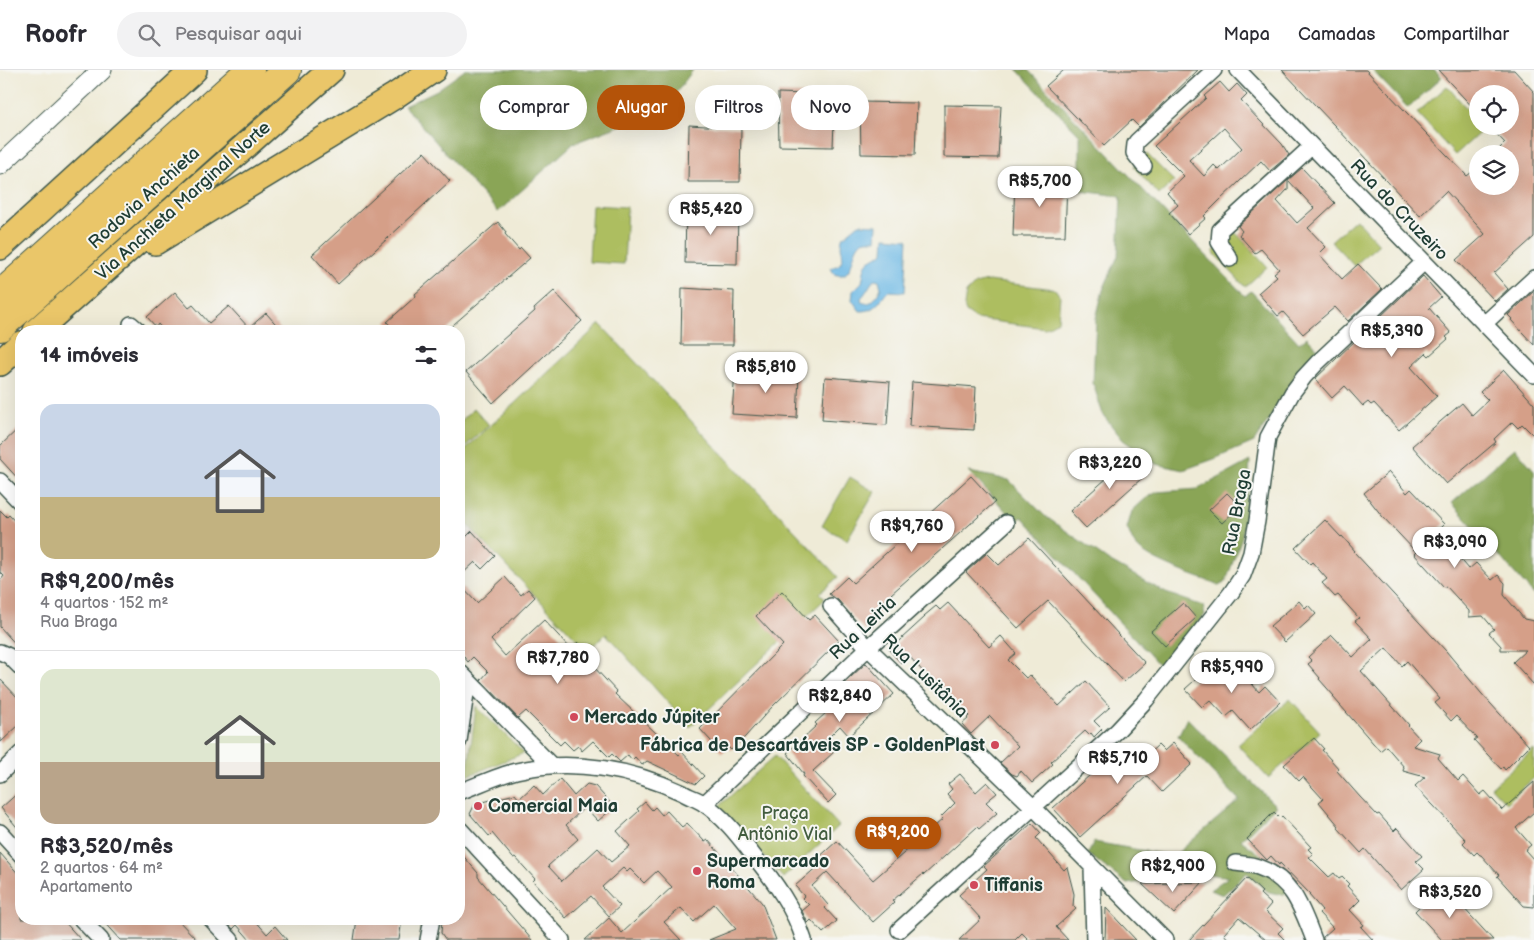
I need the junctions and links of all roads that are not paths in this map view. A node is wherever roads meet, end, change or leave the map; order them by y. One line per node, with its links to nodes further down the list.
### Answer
1 (102, 70): 12 (street)
2 (176, 70): 10 (highway)
3 (194, 70): 10 (highway)
4 (250, 70): 19 (highway, Rodovia Anchieta)
5 (287, 70): 22 (highway, Rodovia Anchieta)
6 (331, 70): 17 (highway, Via Anchieta Marginal Norte)
7 (433, 70): 17 (highway)
8 (1214, 70): 13 (street)
9 (1238, 70): 11 (street, Rua do Cruzeiro)
10 (140, 118): 14 (highway)
11 (1312, 146): 15 (street); 16 (street, Rua do Cruzeiro)
12 (0, 164)
13 (1144, 166)
14 (0, 248)
15 (1230, 259)
16 (1424, 262): 20 (street, Rua do Cruzeiro); 39 (street, Rua Braga)
17 (98, 276): 21 (highway, Via Anchieta Marginal Norte)
18 (1534, 278): 20 (street)
19 (0, 295)
20 (1484, 324): 25 (street, Rua do Cruzeiro)
21 (43, 325)
22 (0, 327)
23 (15, 349): 24 (highway)
24 (0, 363)
25 (1534, 375)
26 (0, 481): 27 (street)
27 (15, 497)
28 (1006, 523): 30 (street, Rua Leiria)
29 (831, 606): 30 (street, Rua Lusitânia)
30 (868, 648): 38 (street, Rua Leiria); 39 (street, Rua Lusitânia)
31 (0, 652): 32 (street)
32 (15, 661)
33 (465, 677): 35 (street)
34 (15, 759): 36 (street)
35 (552, 766): 37 (street); 38 (street)
36 (0, 774)
37 (465, 790)
38 (704, 804): 53 (street)
39 (1033, 807): 44 (street, Rua Lusitânia); 48 (street, Rua Braga)
40 (0, 832): 42 (street)
41 (465, 835): 52 (street)
42 (15, 848)
43 (1235, 863): 56 (street)
44 (1092, 866): 54 (street); 55 (street, Rua Lusitânia)
45 (86, 925): 49 (street)
46 (216, 925): 50 (street)
47 (431, 925): 51 (street)
48 (899, 930)
49 (100, 940)
50 (230, 940)
51 (428, 940)
52 (562, 940)
53 (804, 940)
54 (1094, 940)
55 (1165, 940)
56 (1314, 940)

